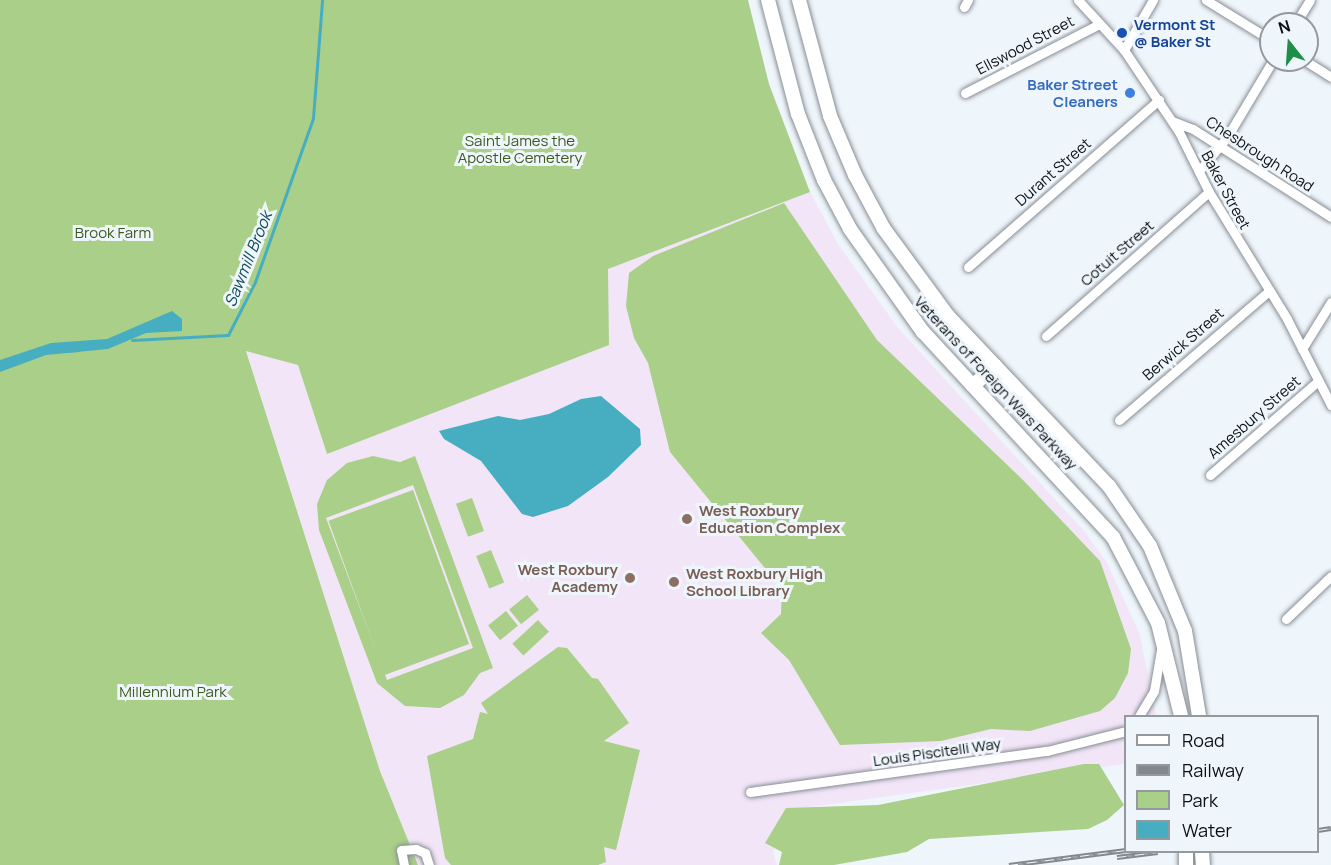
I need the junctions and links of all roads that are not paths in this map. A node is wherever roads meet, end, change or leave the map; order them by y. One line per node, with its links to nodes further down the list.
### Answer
1 (768, 0): 24 (highway, Veterans of Foreign Wars Parkway)
2 (799, 0): 22 (highway, Veterans of Foreign Wars Parkway)
3 (1078, 0): 6 (street, Baker Street)
4 (1153, 0): 8 (street)
5 (1206, 0): 7 (street)
6 (1099, 24): 8 (street, Baker Street); 10 (street, Ellswood Street)
7 (1259, 33)
8 (1124, 50): 11 (street, Baker Street)
9 (1266, 72): 13 (street)
10 (965, 93)
11 (1159, 100): 12 (street, Baker Street); 17 (street, Durant Street)
12 (1172, 121): 13 (street, Chesbrough Road); 14 (street, Baker Street)
13 (1219, 148): 14 (street); 16 (street, Chesbrough Road)
14 (1199, 171): 15 (street, Baker Street)
15 (1209, 192): 18 (street, Baker Street); 20 (street, Cotuit Street)
16 (1331, 217)
17 (968, 267)
18 (1268, 292): 21 (street, Baker Street); 26 (street, Berwick Street)
19 (1331, 302): 21 (street)
20 (1046, 336)
21 (1302, 349): 23 (street, Baker Street)
22 (995, 365): 24 (highway); 33 (highway, Veterans of Foreign Wars Parkway)
23 (1318, 381): 25 (street, Baker Street); 27 (street, Amesbury Street)
24 (973, 386): 30 (highway, Veterans of Foreign Wars Parkway)
25 (1331, 405)
26 (1119, 420)
27 (1210, 476)
28 (1331, 576): 29 (street)
29 (1286, 619)
30 (1161, 633): 31 (street); 32 (highway, Veterans of Foreign Wars Parkway)
31 (1139, 715)
32 (1181, 715)
33 (1199, 715)
34 (1124, 730): 35 (street, Louis Piscitelli Way)
35 (750, 792)
36 (404, 865): 37 (street)
37 (429, 865)

